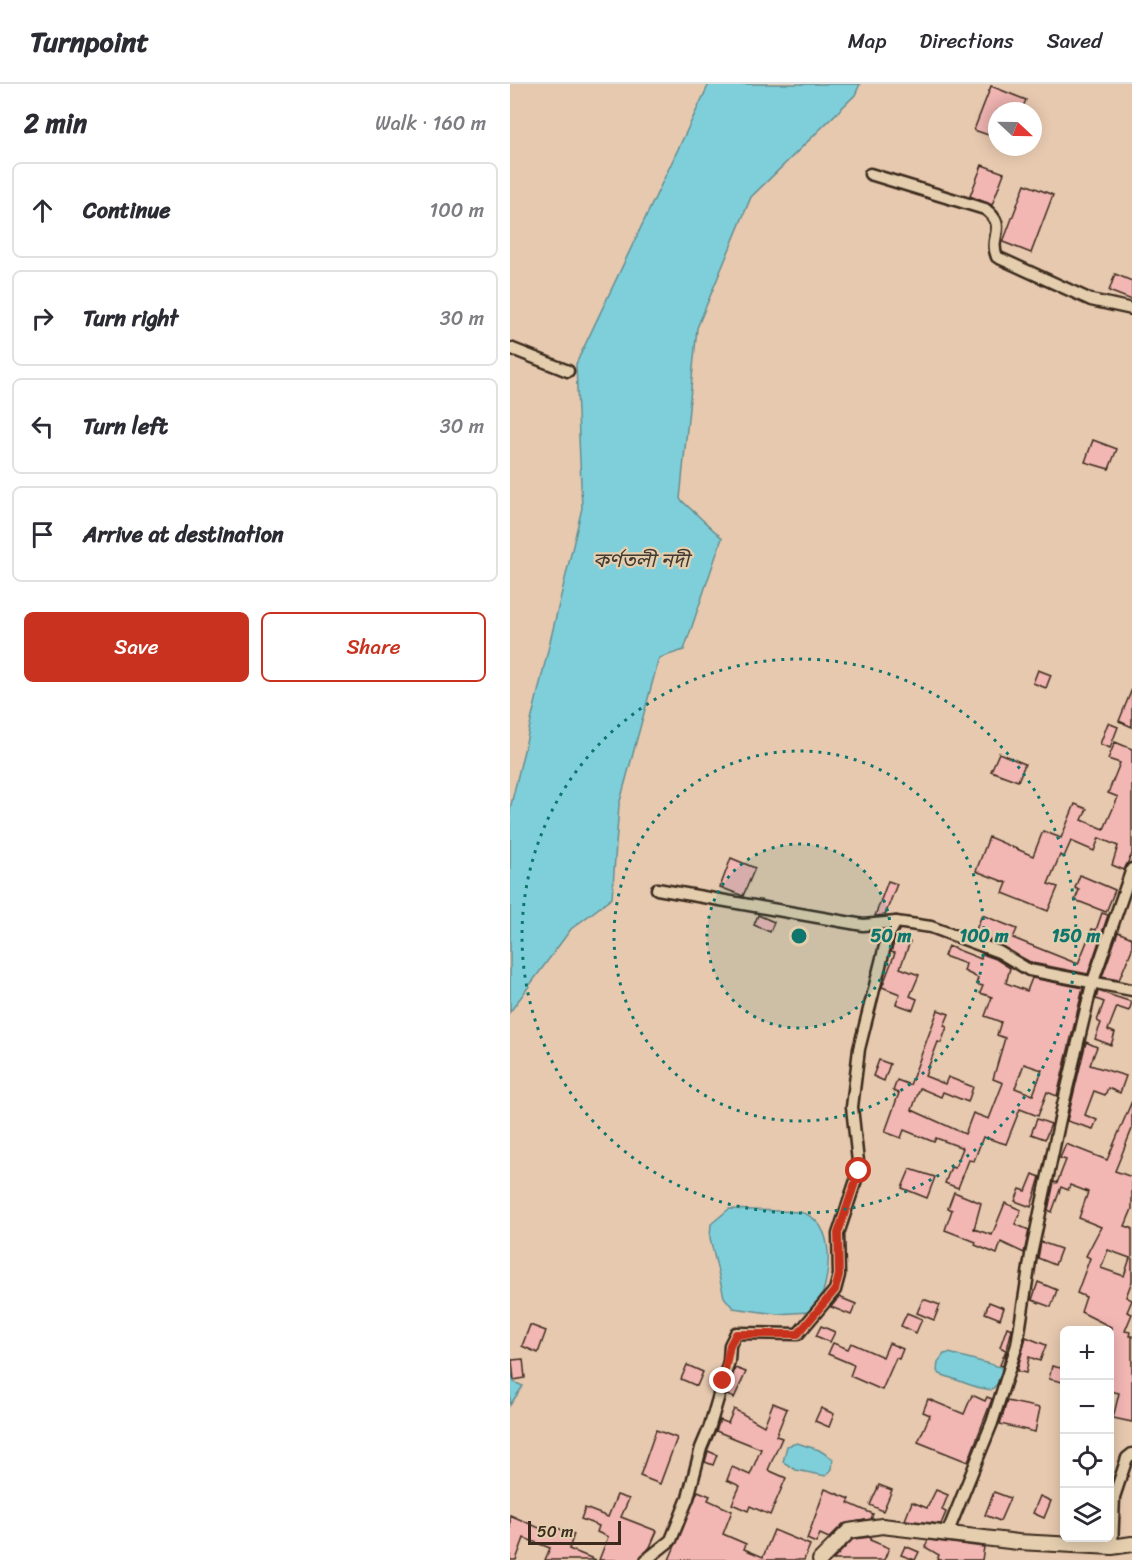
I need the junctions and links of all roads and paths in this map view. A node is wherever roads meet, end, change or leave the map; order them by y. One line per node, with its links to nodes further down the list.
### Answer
1 (870, 174): 2 (street)
2 (1132, 309)
3 (510, 348): 4 (street)
4 (568, 371)
5 (1132, 869): 8 (street)
6 (657, 889): 7 (street)
7 (896, 922): 8 (street); 14 (street)
8 (1092, 984): 9 (street); 11 (street)
9 (1132, 990)
10 (1132, 1454): 13 (street)
11 (946, 1534): 13 (street); 15 (street)
12 (1132, 1544): 13 (street)
13 (1112, 1547)
14 (646, 1560)
15 (820, 1560)

